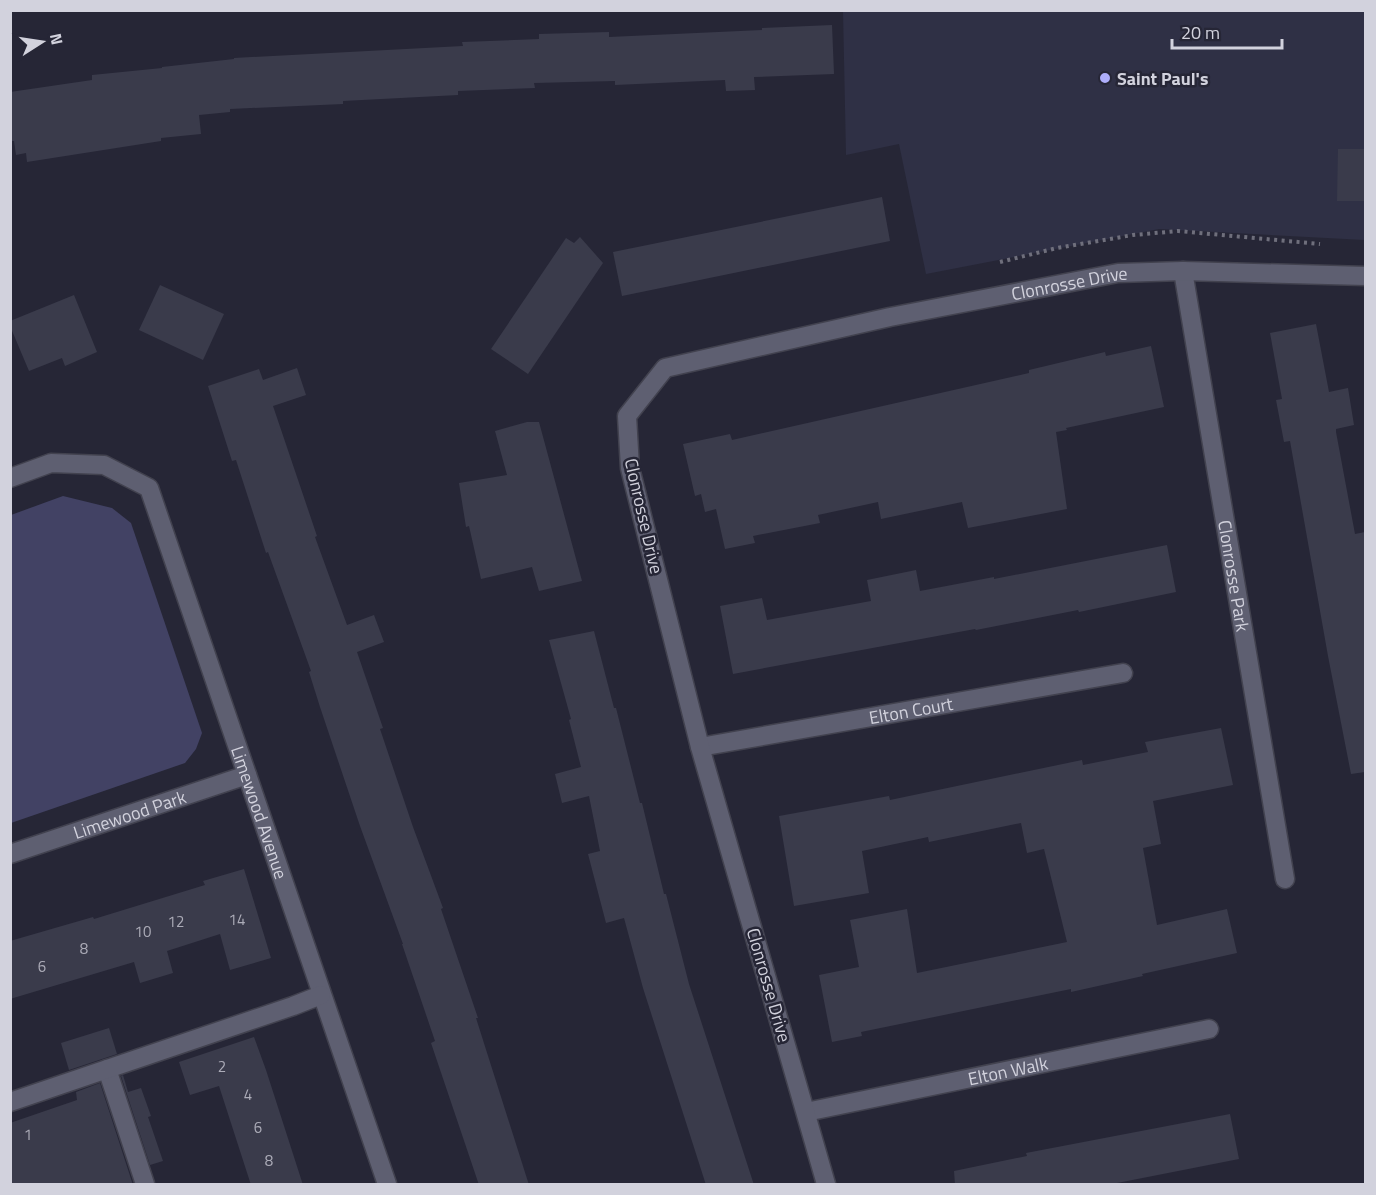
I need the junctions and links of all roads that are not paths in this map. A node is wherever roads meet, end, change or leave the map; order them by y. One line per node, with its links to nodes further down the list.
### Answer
1 (1183, 272): 2 (street, Clonrosse Drive); 5 (street, Clonrosse Drive); 8 (street, Clonrosse Park)
2 (1365, 276)
3 (10, 478): 6 (street, Limewood Avenue)
4 (1123, 673): 5 (street, Elton Court)
5 (700, 747): 13 (street, Clonrosse Drive)
6 (247, 775): 7 (street, Limewood Park); 9 (street, Limewood Avenue)
7 (10, 854)
8 (1286, 879)
9 (321, 995): 11 (street); 15 (street, Limewood Avenue)
10 (1209, 1029): 13 (street, Elton Walk)
11 (108, 1069): 12 (street); 14 (street)
12 (10, 1102)
13 (806, 1112): 16 (street, Clonrosse Drive)
14 (145, 1185)
15 (387, 1185)
16 (826, 1185)

